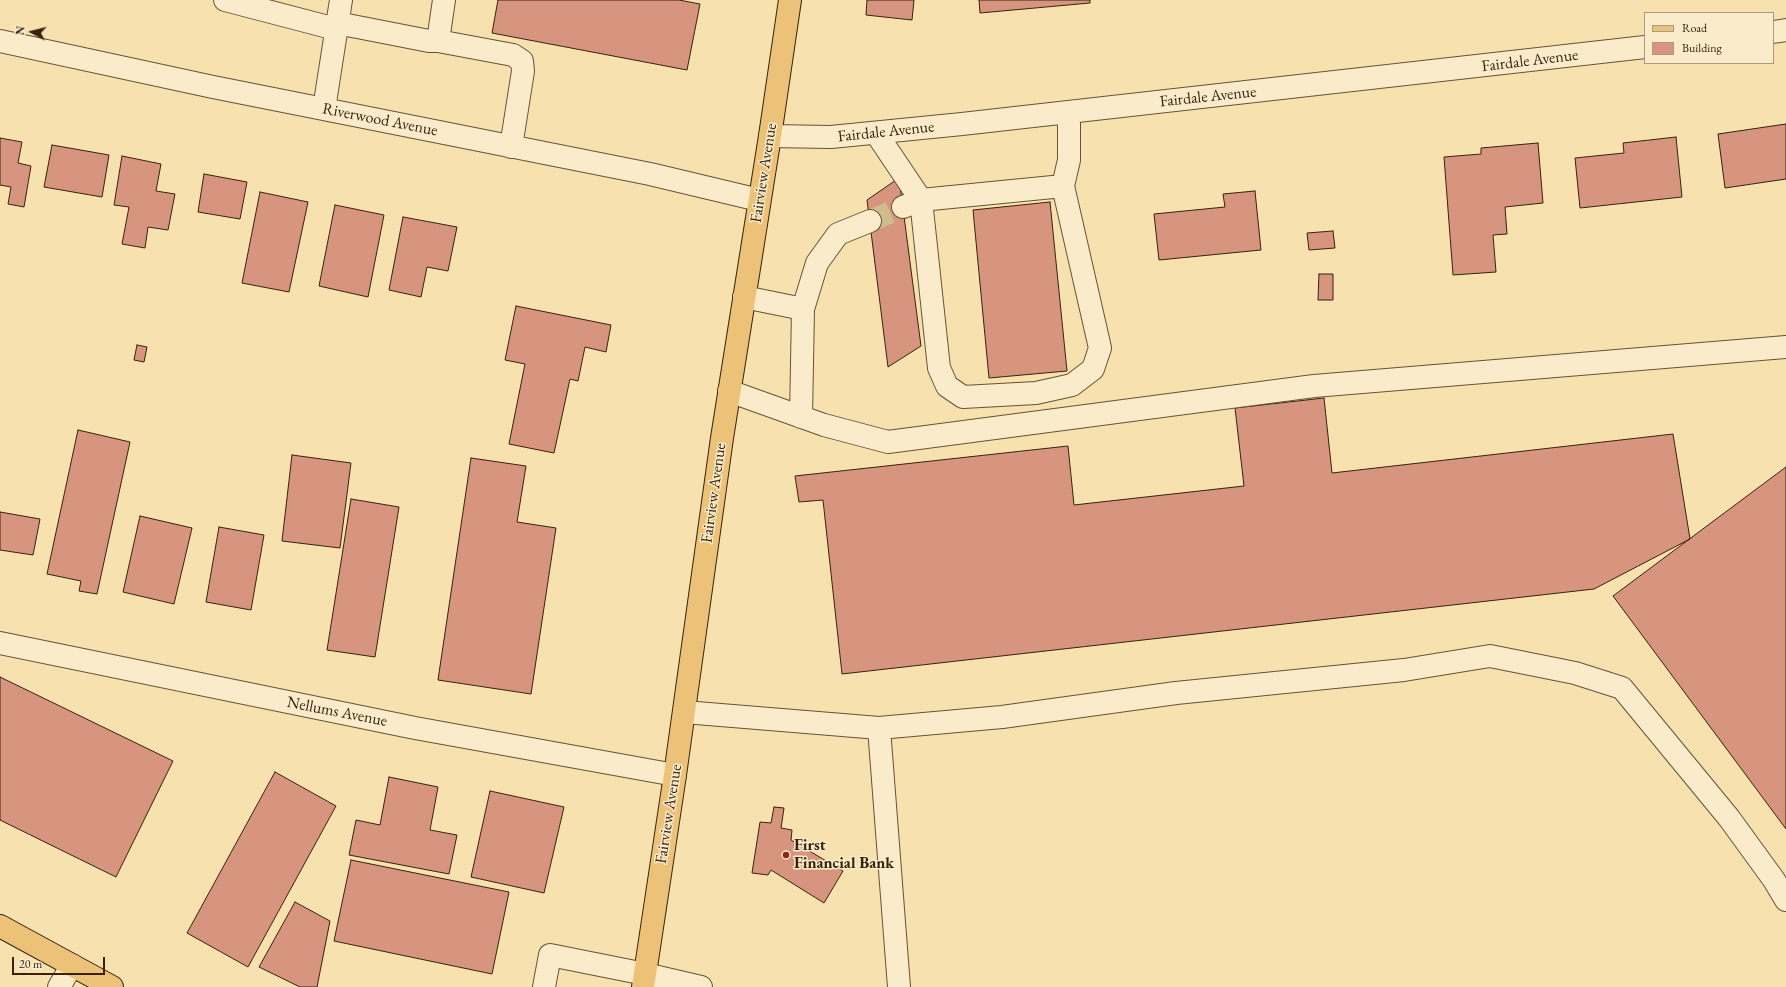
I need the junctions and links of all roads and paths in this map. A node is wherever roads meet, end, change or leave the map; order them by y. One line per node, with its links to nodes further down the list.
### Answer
1 (225, 0): 5 (street)
2 (341, 0): 5 (street)
3 (444, 0): 9 (street)
4 (790, 0): 14 (main road, Fairview Avenue)
5 (337, 26): 9 (street); 11 (street)
6 (1786, 30): 7 (street)
7 (1774, 32)
8 (0, 41): 11 (street, Riverwood Avenue)
9 (438, 41): 15 (street)
10 (1644, 47): 12 (street, Fairdale Avenue)
11 (324, 109): 15 (street, Riverwood Avenue)
12 (1069, 112): 13 (street, Fairdale Avenue); 16 (street)
13 (876, 133): 14 (street, Fairdale Avenue); 18 (street)
14 (770, 136): 17 (main road, Fairview Avenue)
15 (511, 147): 17 (street, Riverwood Avenue)
16 (1063, 186): 18 (street); 18 (street)
17 (759, 200): 20 (main road, Fairview Avenue)
18 (912, 204)
19 (870, 221): 21 (street)
20 (744, 298): 21 (street); 23 (main road, Fairview Avenue)
21 (803, 309): 24 (street)
22 (1786, 347): 24 (street)
23 (729, 391): 24 (street); 26 (main road, Fairview Avenue)
24 (801, 417)
25 (0, 643): 28 (street, Nellums Avenue)
26 (684, 712): 27 (street); 28 (main road, Fairview Avenue)
27 (879, 728): 29 (street); 37 (street)
28 (675, 775): 32 (main road, Fairview Avenue)
29 (1786, 900)
30 (0, 926): 31 (main road)
31 (72, 965): 33 (street); 34 (main road)
32 (644, 980): 35 (street); 36 (street)
33 (59, 987)
34 (112, 987)
35 (544, 987)
36 (701, 987)
37 (899, 987)

